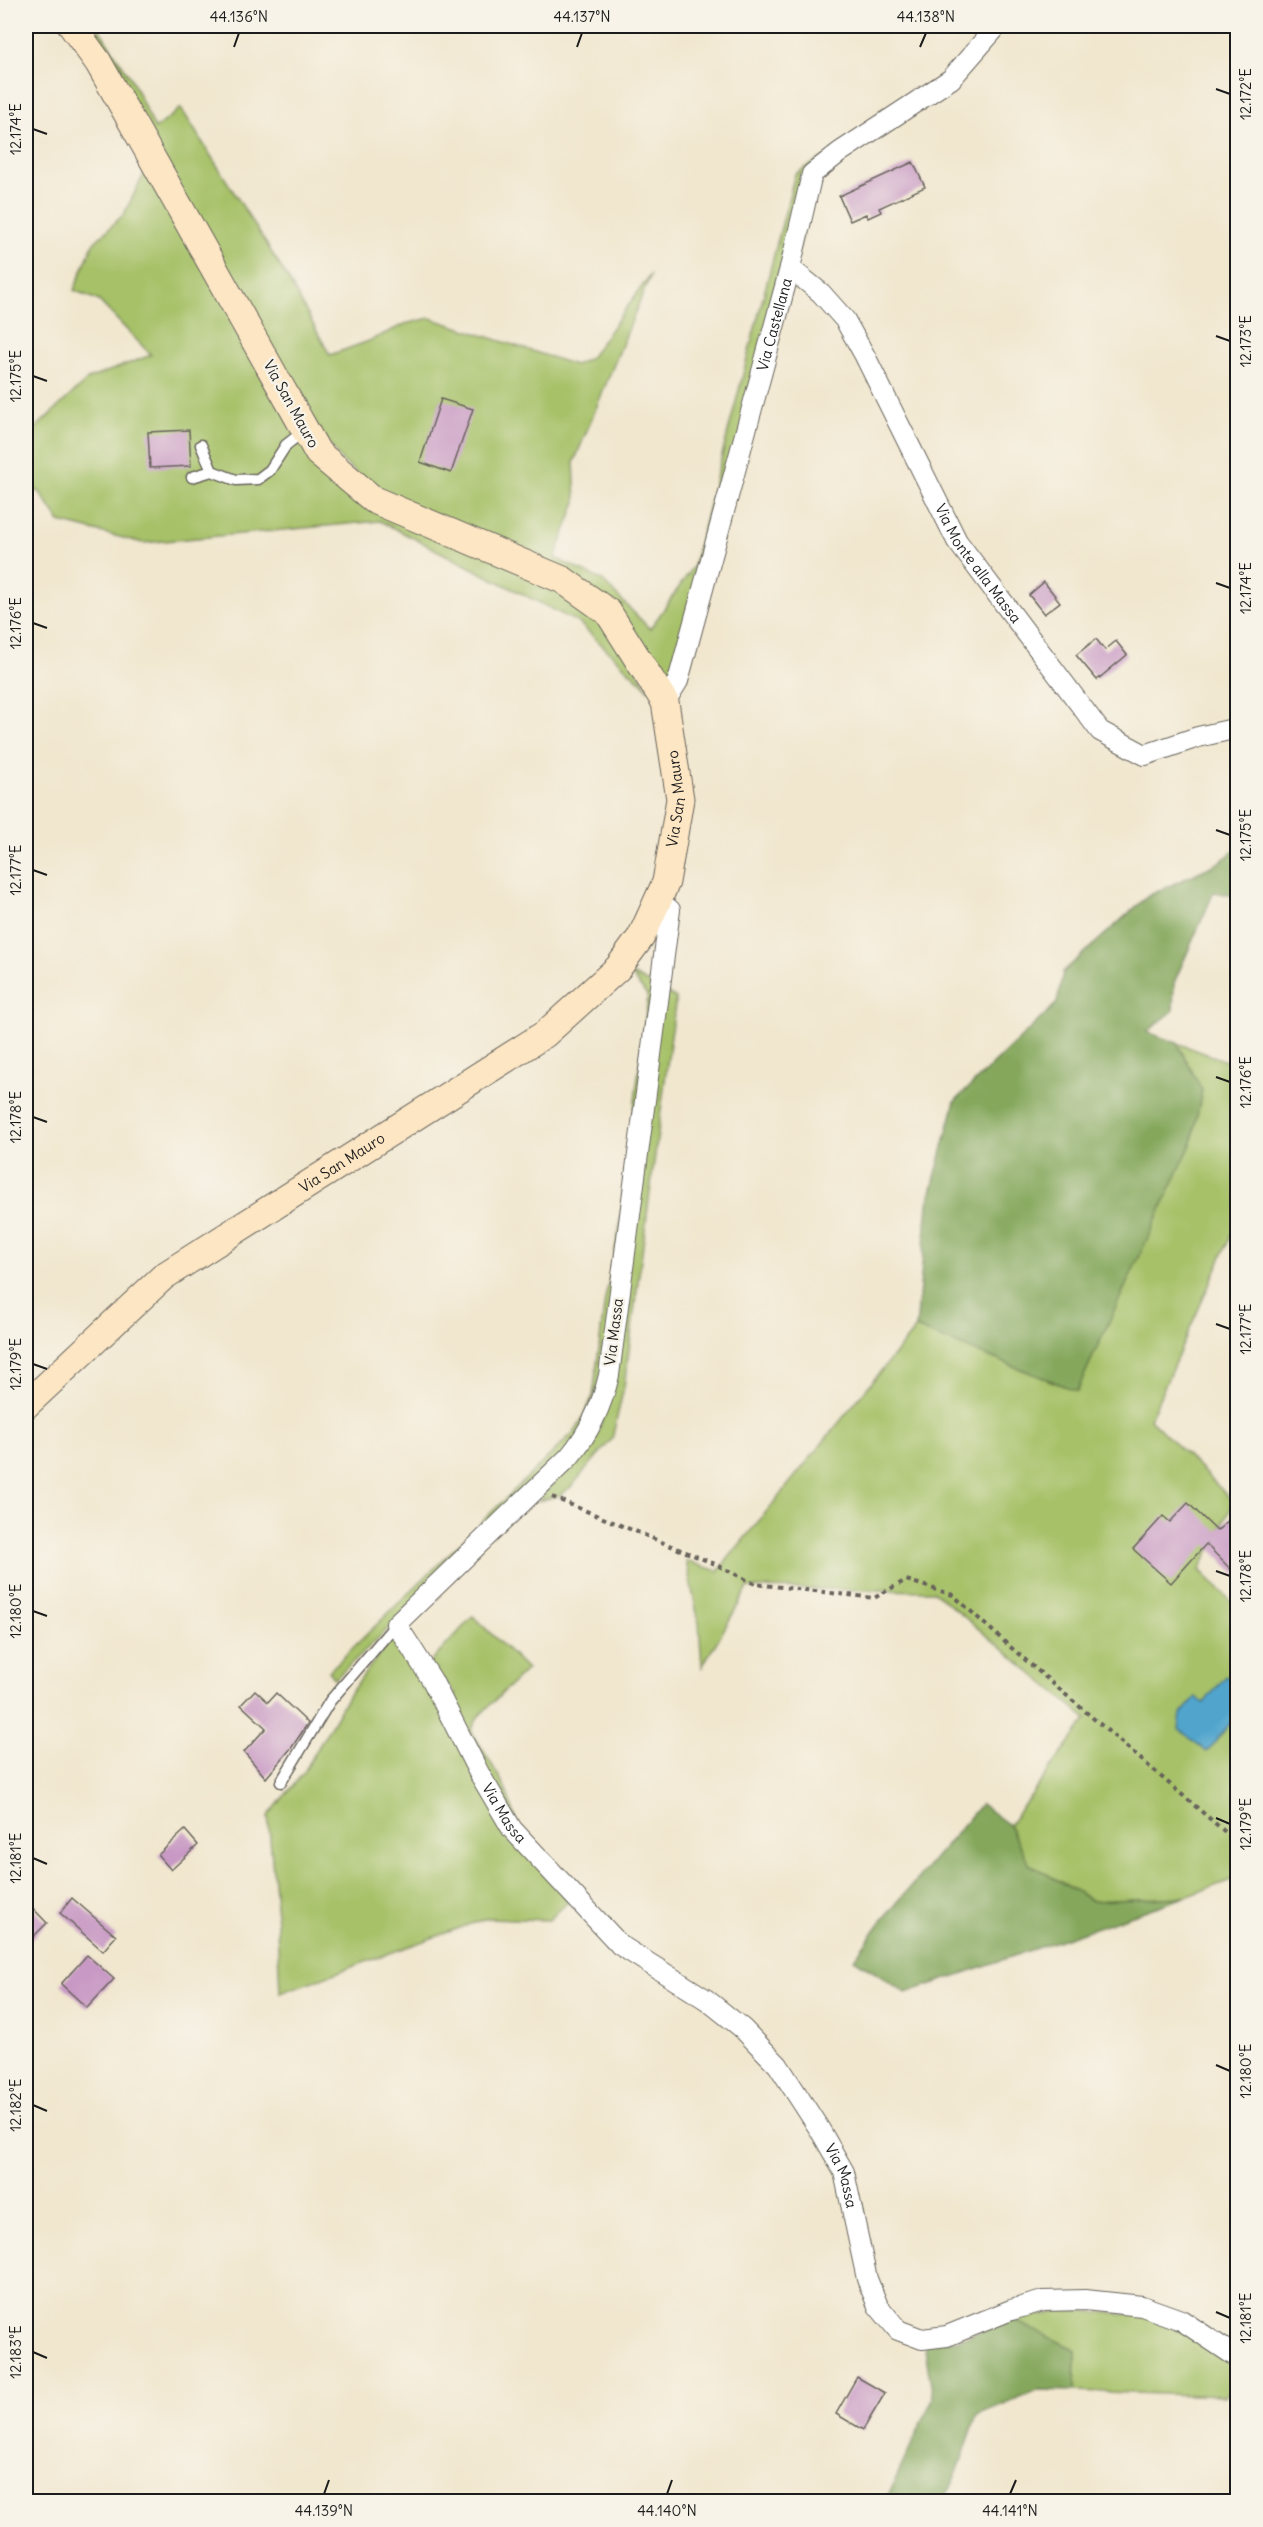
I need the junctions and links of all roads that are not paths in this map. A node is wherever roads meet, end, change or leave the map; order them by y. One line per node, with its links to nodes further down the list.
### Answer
1 (72, 26): 4 (main road, Via San Mauro)
2 (997, 26): 3 (street, Via Castellana)
3 (790, 268): 8 (street, Via Castellana); 9 (street, Via Monte alla Massa)
4 (305, 429): 6 (lane); 8 (main road, Via San Mauro)
5 (201, 445): 6 (lane)
6 (212, 471): 7 (lane)
7 (192, 477)
8 (665, 702): 10 (main road, Via San Mauro)
9 (1238, 728)
10 (659, 901): 11 (main road, Via San Mauro); 12 (street, Via Massa)
11 (26, 1405)
12 (396, 1624): 13 (lane); 14 (street, Via Massa)
13 (281, 1782)
14 (1238, 2358)

